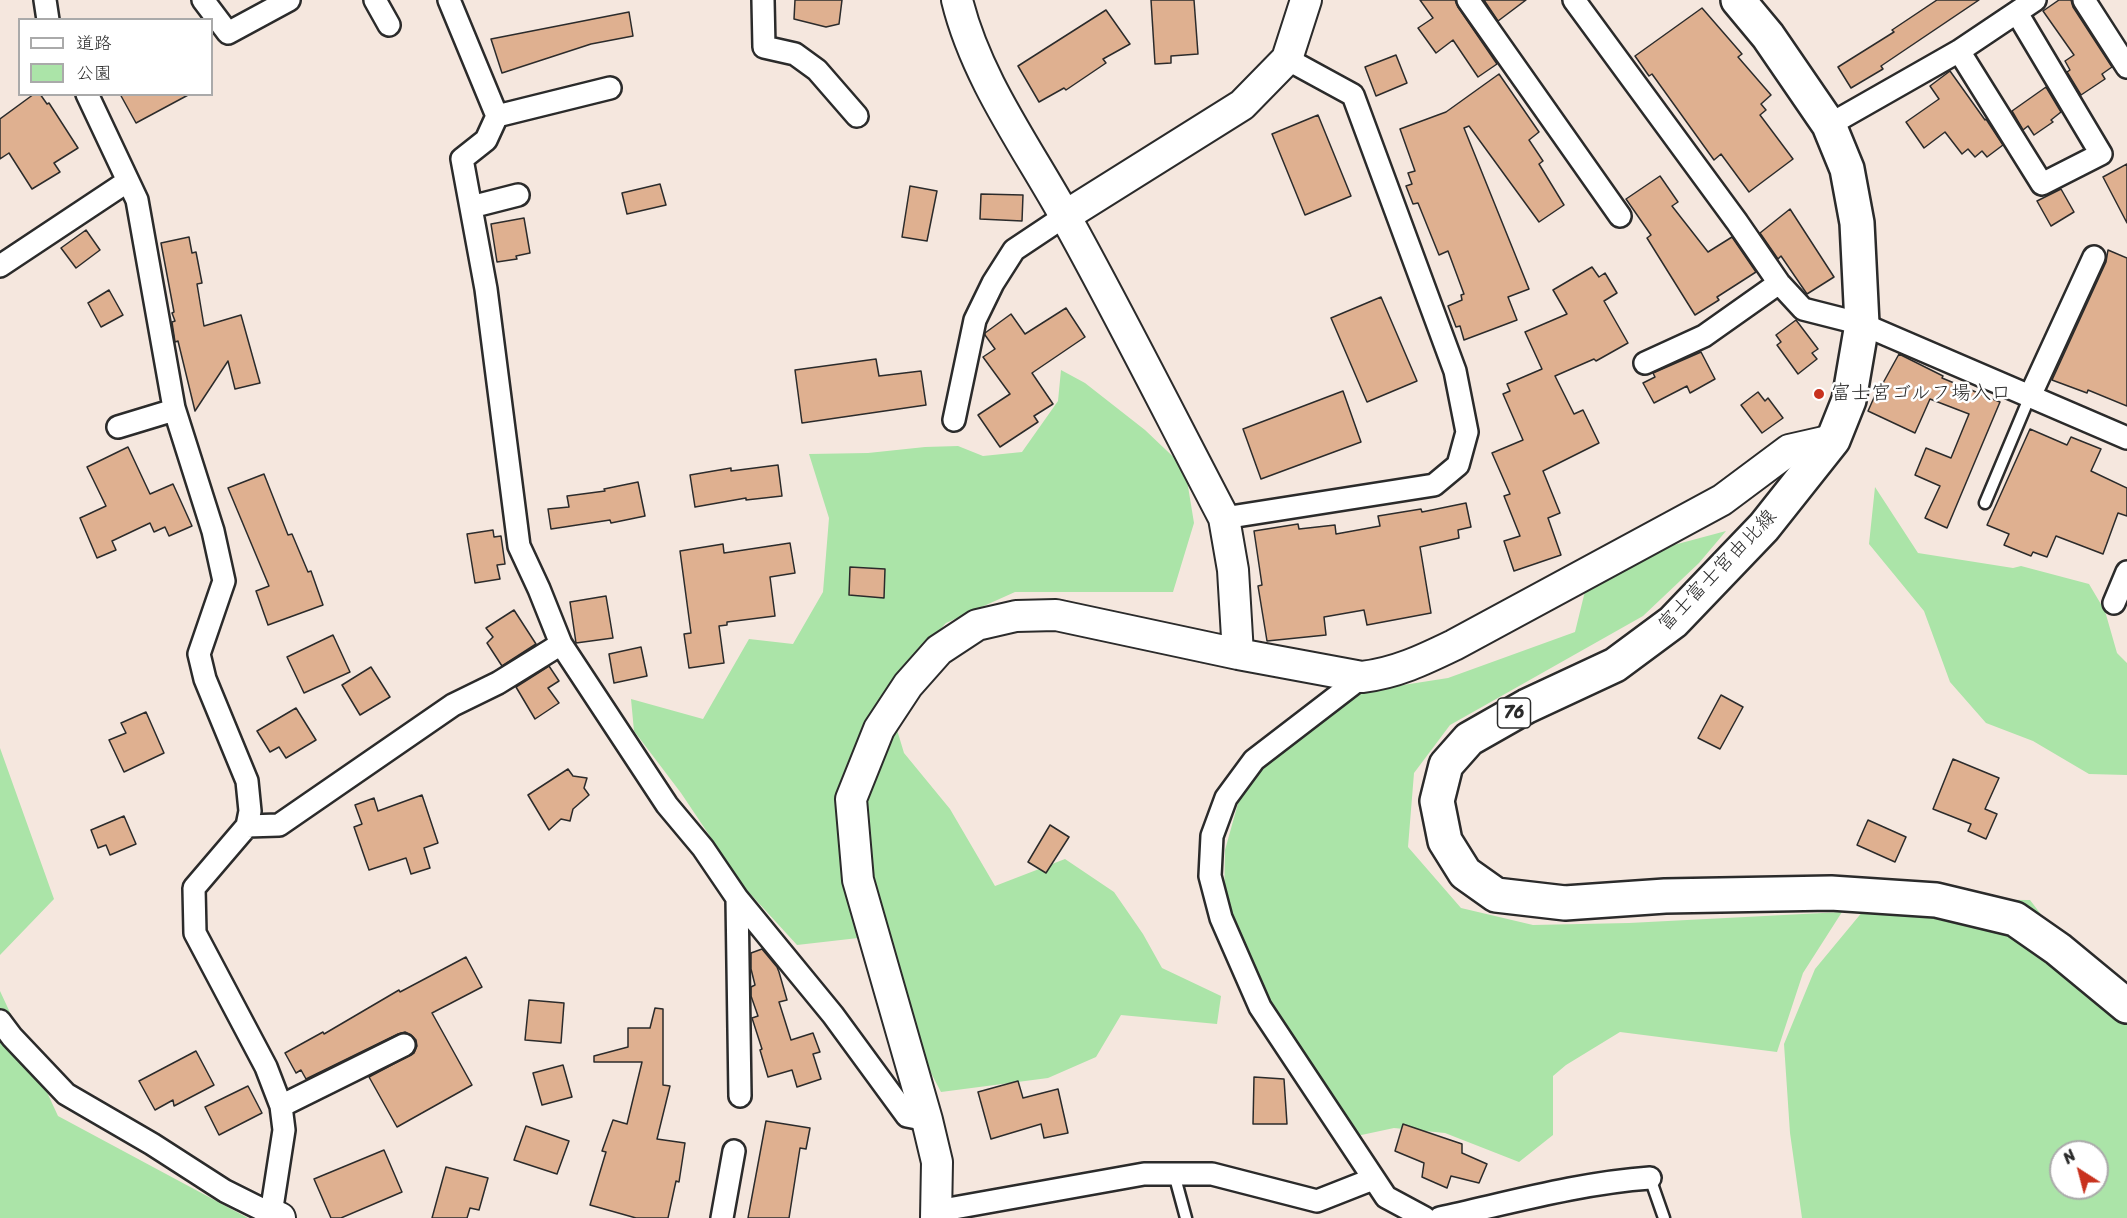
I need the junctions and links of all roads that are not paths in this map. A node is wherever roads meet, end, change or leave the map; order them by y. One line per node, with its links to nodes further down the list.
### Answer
1 (45, 0): 15 (street)
2 (203, 0): 3 (street)
3 (289, 0)
4 (375, 0): 16 (street)
5 (448, 0): 22 (street)
6 (763, 0): 23 (street)
7 (957, 0): 28 (street)
8 (1306, 0): 18 (street)
9 (1468, 0): 29 (street)
10 (1574, 0): 32 (street)
11 (1738, 0): 24 (main road, 富士富士宮由比線 / 76)
12 (2036, 0): 14 (street)
13 (2084, 0): 19 (street)
14 (2017, 13): 17 (street); 17 (street)
15 (48, 18)
16 (389, 25)
17 (1959, 51): 24 (street)
18 (1287, 59): 28 (street); 42 (street)
19 (2127, 67)
20 (610, 88): 22 (street)
21 (88, 96): 25 (street)
22 (497, 116): 27 (street)
23 (857, 116)
24 (1829, 125): 33 (main road, 富士富士宮由比線 / 76)
25 (128, 181): 31 (street); 36 (street)
26 (518, 195): 27 (street)
27 (471, 207): 45 (street)
28 (1065, 216): 37 (street); 42 (street)
29 (1620, 216)
30 (2094, 257): 35 (street)
31 (0, 266)
32 (1779, 283): 33 (street); 34 (street)
33 (1862, 324): 35 (street); 40 (main road, 富士富士宮由比線 / 76)
34 (1645, 363)
35 (2030, 396): 39 (street); 41 (lane)
36 (174, 410): 38 (street); 48 (street)
37 (954, 420)
38 (118, 427)
39 (2127, 438)
40 (1833, 440): 47 (street); 50 (main road, 富士富士宮由比線 / 76)
41 (1985, 503)
42 (1224, 518): 46 (street)
43 (2127, 572): 44 (street)
44 (2114, 603)
45 (561, 644): 48 (street); 49 (street)
46 (1238, 654): 47 (street); 55 (street)
47 (1362, 677): 59 (street)
48 (247, 826): 54 (street)
49 (737, 898): 53 (street); 55 (street)
50 (2127, 1006)
51 (0, 1021): 61 (street)
52 (404, 1045): 54 (street)
53 (740, 1096)
54 (281, 1106): 61 (street)
55 (927, 1120): 60 (street)
56 (734, 1151): 62 (street)
57 (1174, 1174): 59 (street); 60 (street); 63 (lane)
58 (1650, 1178): 65 (street); 66 (lane)
59 (1373, 1179): 64 (street)
60 (936, 1215)
61 (276, 1216)
62 (722, 1218)
63 (1186, 1218)
64 (1425, 1218)
65 (1440, 1218)
66 (1664, 1218)

